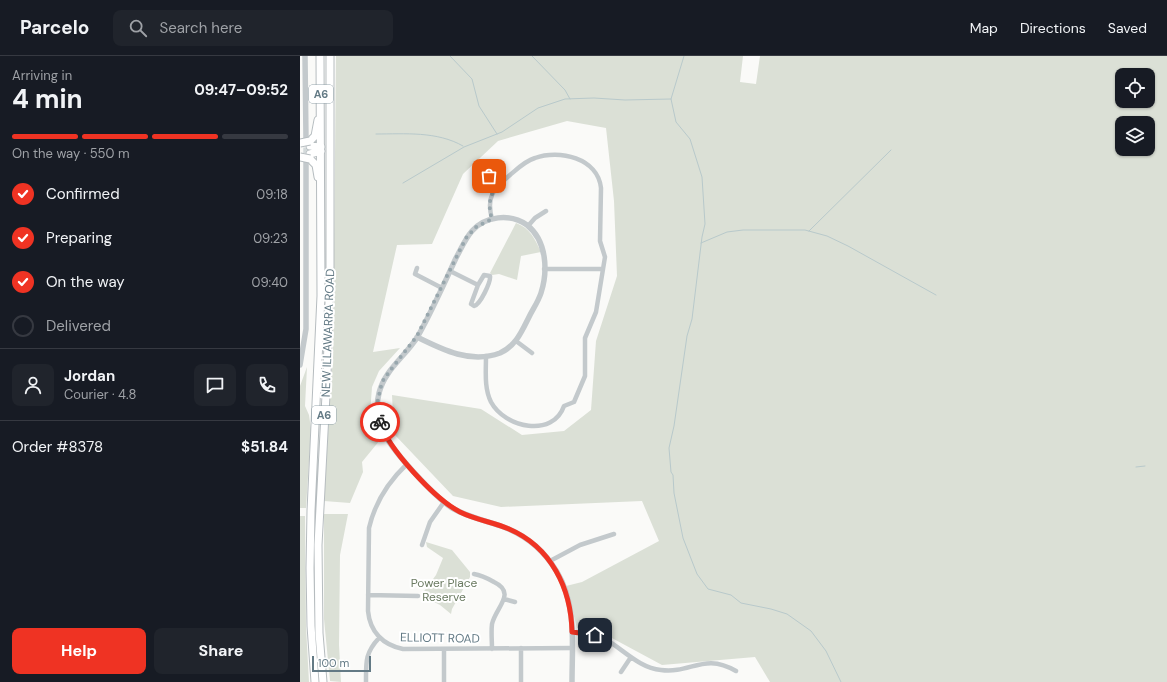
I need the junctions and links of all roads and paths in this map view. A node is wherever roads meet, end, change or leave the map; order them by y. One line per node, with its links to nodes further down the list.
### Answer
1 (305, 56): 5 (street)
2 (320, 56): 4 (main road, NEW ILLAWARRA ROAD / A6)
3 (330, 56): 7 (main road, NEW ILLAWARRA ROAD / A6)
4 (321, 104): 8 (main road); 9 (main road, NEW ILLAWARRA ROAD / A6)
5 (303, 126): 8 (street)
6 (300, 147): 8 (main road)
7 (330, 148): 9 (main road); 49 (main road, NEW ILLAWARRA ROAD / A6)
8 (308, 149): 9 (main road); 10 (main road); 11 (main road, bridge); 14 (main road); 28 (street)
9 (321, 149): 14 (main road, NEW ILLAWARRA ROAD / A6)
10 (300, 154)
11 (300, 158)
12 (476, 170): 13 (street)
13 (497, 186): 16 (street); 19 (street)
14 (321, 194): 48 (main road, NEW ILLAWARRA ROAD / A6)
15 (546, 211): 17 (street)
16 (492, 219): 17 (street); 21 (street)
17 (528, 226): 20 (street)
18 (416, 268): 23 (street)
19 (603, 269): 20 (street); 27 (street)
20 (544, 270): 25 (street)
21 (450, 271): 22 (street); 23 (street)
22 (478, 285): 22 (street)
23 (442, 288): 24 (street)
24 (417, 336): 27 (street); 29 (street)
25 (516, 342): 26 (street); 27 (street)
26 (532, 353)
27 (486, 356)
28 (300, 365)
29 (407, 464): 30 (street); 35 (street)
30 (444, 502): 32 (street); 33 (street)
31 (614, 534): 33 (street)
32 (422, 545)
33 (550, 561): 39 (street)
34 (474, 574): 37 (street)
35 (368, 595): 36 (street); 40 (street)
36 (418, 596)
37 (504, 599): 38 (street); 44 (street)
38 (515, 602)
39 (572, 632): 42 (street); 45 (street)
40 (379, 638): 43 (street, ELLIOTT ROAD); 50 (street)
41 (521, 648): 42 (street, ELLIOTT ROAD); 44 (street, ELLIOTT ROAD); 52 (street)
42 (572, 648): 53 (street)
43 (444, 649): 44 (street, ELLIOTT ROAD); 51 (street)
44 (492, 649)
45 (631, 657): 46 (street); 47 (street)
46 (736, 671)
47 (621, 672)
48 (315, 682)
49 (323, 682)
50 (366, 682)
51 (444, 682)
52 (521, 682)
53 (572, 682)

